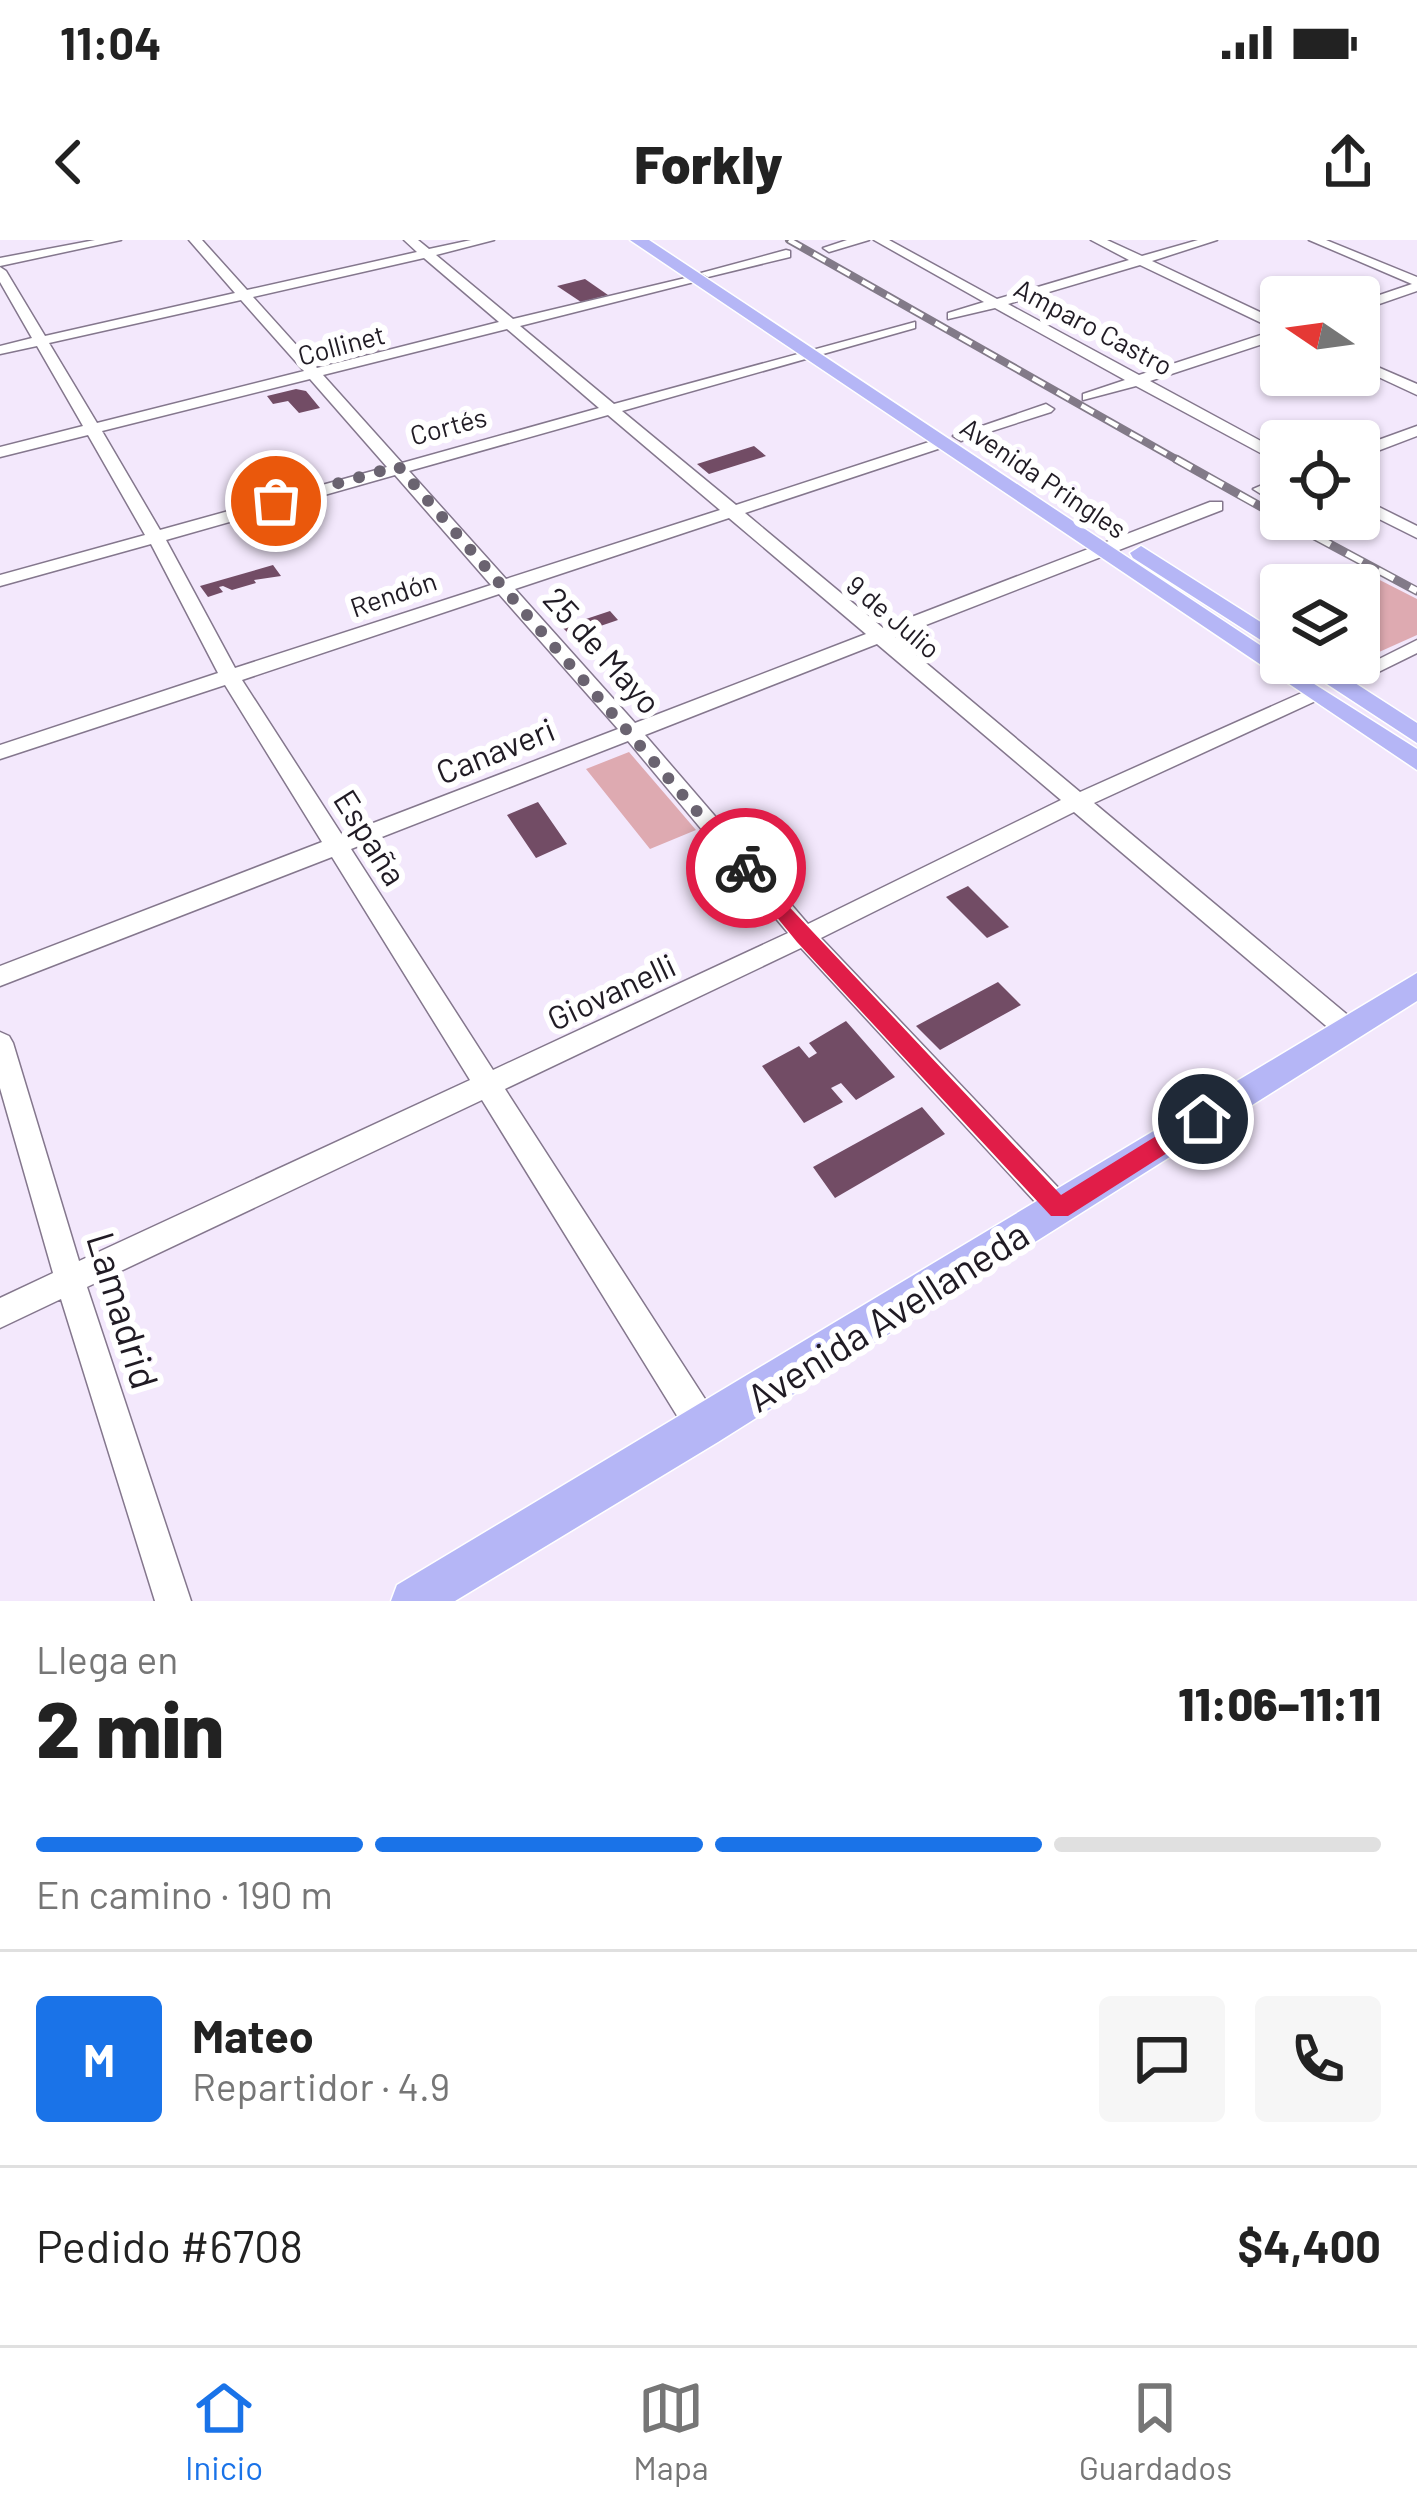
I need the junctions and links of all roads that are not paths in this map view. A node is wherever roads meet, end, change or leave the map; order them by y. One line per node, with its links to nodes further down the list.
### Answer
1 (115, 240): 16 (street)
2 (195, 240): 19 (street, 25 de Mayo)
3 (467, 240): 12 (street)
4 (488, 240): 12 (street)
5 (638, 240): 17 (main road, Avenida Pringles)
6 (658, 240): 17 (main road, Avenida Pringles)
7 (863, 240): 13 (street)
8 (880, 240): 21 (street, Amparo Castro)
9 (1097, 240): 15 (street)
10 (1210, 240): 15 (street)
11 (1315, 240): 18 (street)
12 (420, 248): 19 (street); 24 (street, 9 de Julio)
13 (830, 248)
14 (786, 254): 17 (street, Collinet)
15 (1139, 260): 21 (street); 23 (street)
16 (0, 267): 26 (street, España)
17 (701, 275): 24 (street, Collinet); 29 (main road, Avenida Pringles)
18 (1417, 285): 20 (street)
19 (243, 293): 26 (street); 31 (street, 25 de Mayo)
20 (1380, 299)
21 (994, 302): 22 (street); 32 (street, Amparo Castro)
22 (953, 316)
23 (1260, 320)
24 (508, 325): 31 (street, Collinet); 36 (street, 9 de Julio)
25 (910, 325): 29 (street, Cortés)
26 (41, 337): 28 (street); 37 (street, España)
27 (1260, 337): 32 (street)
28 (0, 346)
29 (818, 352): 36 (street, Cortés); 39 (main road, Avenida Pringles)
30 (1380, 373): 33 (street)
31 (315, 376): 37 (street, Collinet); 43 (street, 25 de Mayo)
32 (1137, 380): 34 (street); 41 (street, Amparo Castro)
33 (1417, 390)
34 (1088, 397)
35 (1046, 409): 39 (street, Rendón)
36 (612, 411): 43 (street, Cortés); 45 (street, 9 de Julio)
37 (92, 430): 42 (street, Collinet); 48 (street, España)
38 (1417, 431): 40 (street)
39 (951, 440): 45 (street, Rendón); 49 (main road, Avenida Pringles)
40 (1380, 445)
41 (1260, 447)
42 (0, 452)
43 (398, 466): 48 (street, Cortés); 51 (street, 25 de Mayo)
44 (1216, 506): 49 (street, Canaveri)
45 (731, 513): 51 (street, Rendón); 53 (street, 9 de Julio)
46 (1380, 513): 47 (street)
47 (1417, 533)
48 (155, 536): 50 (street, Cortés); 56 (street, España)
49 (1112, 546): 52 (main road, Avenida Pringles); 53 (street, Canaveri); 58 (main road, Avenida Pringles)
50 (0, 581)
51 (500, 585): 56 (street, Rendón); 59 (street, 25 de Mayo)
52 (1260, 634)
53 (878, 638): 59 (street, Canaveri); 63 (street, 9 de Julio)
54 (1417, 646): 55 (street)
55 (1380, 664)
56 (230, 676): 61 (street, Rendón); 64 (street, España)
57 (1339, 684): 60 (main road)
58 (1313, 695): 62 (main road, Avenida Pringles); 63 (street, Giovanelli)
59 (630, 730): 64 (street, Canaveri); 65 (street, 25 de Mayo)
60 (1417, 735)
61 (0, 752)
62 (1417, 761)
63 (1075, 803): 65 (street, Giovanelli); 68 (street, 9 de Julio)
64 (340, 848): 66 (street, Canaveri); 70 (street, España)
65 (804, 937): 70 (street, Giovanelli); 71 (street, 25 de Mayo)
66 (0, 976)
67 (1417, 985): 68 (main road, Avenida Avellaneda)
68 (1347, 1029): 71 (main road, Avenida Avellaneda)
69 (0, 1043): 72 (street, Lamadrid)
70 (486, 1085): 72 (street, Giovanelli); 74 (street, España)
71 (1059, 1208): 74 (main road, Avenida Avellaneda)
72 (70, 1280): 73 (street, Giovanelli); 75 (street, Lamadrid)
73 (0, 1313)
74 (704, 1428): 76 (main road, Avenida Avellaneda)
75 (173, 1601)
76 (413, 1601)

